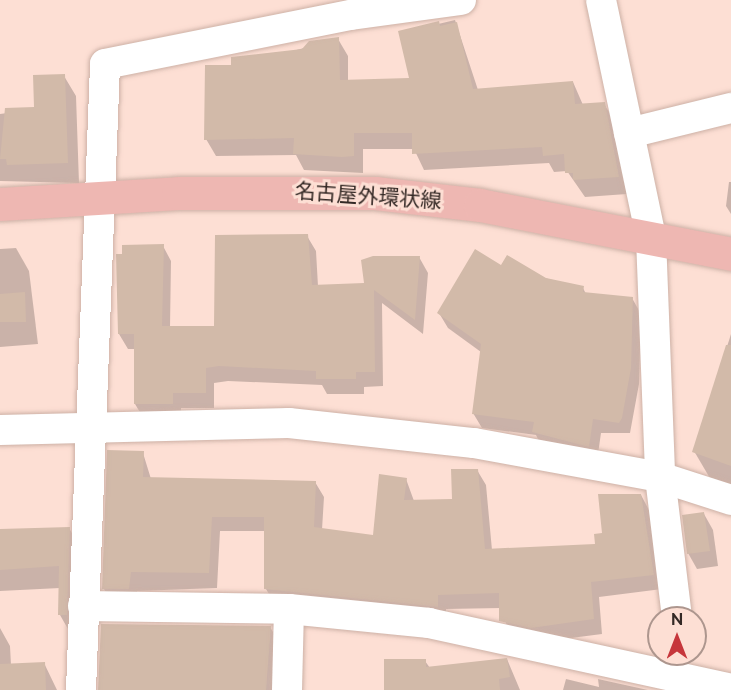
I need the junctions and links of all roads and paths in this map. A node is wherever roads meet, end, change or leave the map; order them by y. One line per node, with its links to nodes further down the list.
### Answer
1 (461, 0): 5 (street)
2 (601, 0): 4 (street)
3 (731, 108): 4 (street)
4 (629, 133): 7 (street)
5 (102, 198): 6 (main road, 名古屋外環状線); 7 (main road, 名古屋外環状線); 9 (street)
6 (0, 204)
7 (651, 238): 8 (main road, 名古屋外環状線); 11 (street)
8 (731, 254)
9 (89, 425): 10 (street); 11 (street); 13 (street)
10 (0, 430)
11 (660, 477): 12 (street); 14 (street)
12 (731, 500)
13 (83, 606): 15 (street); 18 (street)
14 (676, 606)
15 (289, 609): 16 (street); 19 (street)
16 (682, 674): 17 (street)
17 (731, 689)
18 (81, 690)
19 (287, 690)

